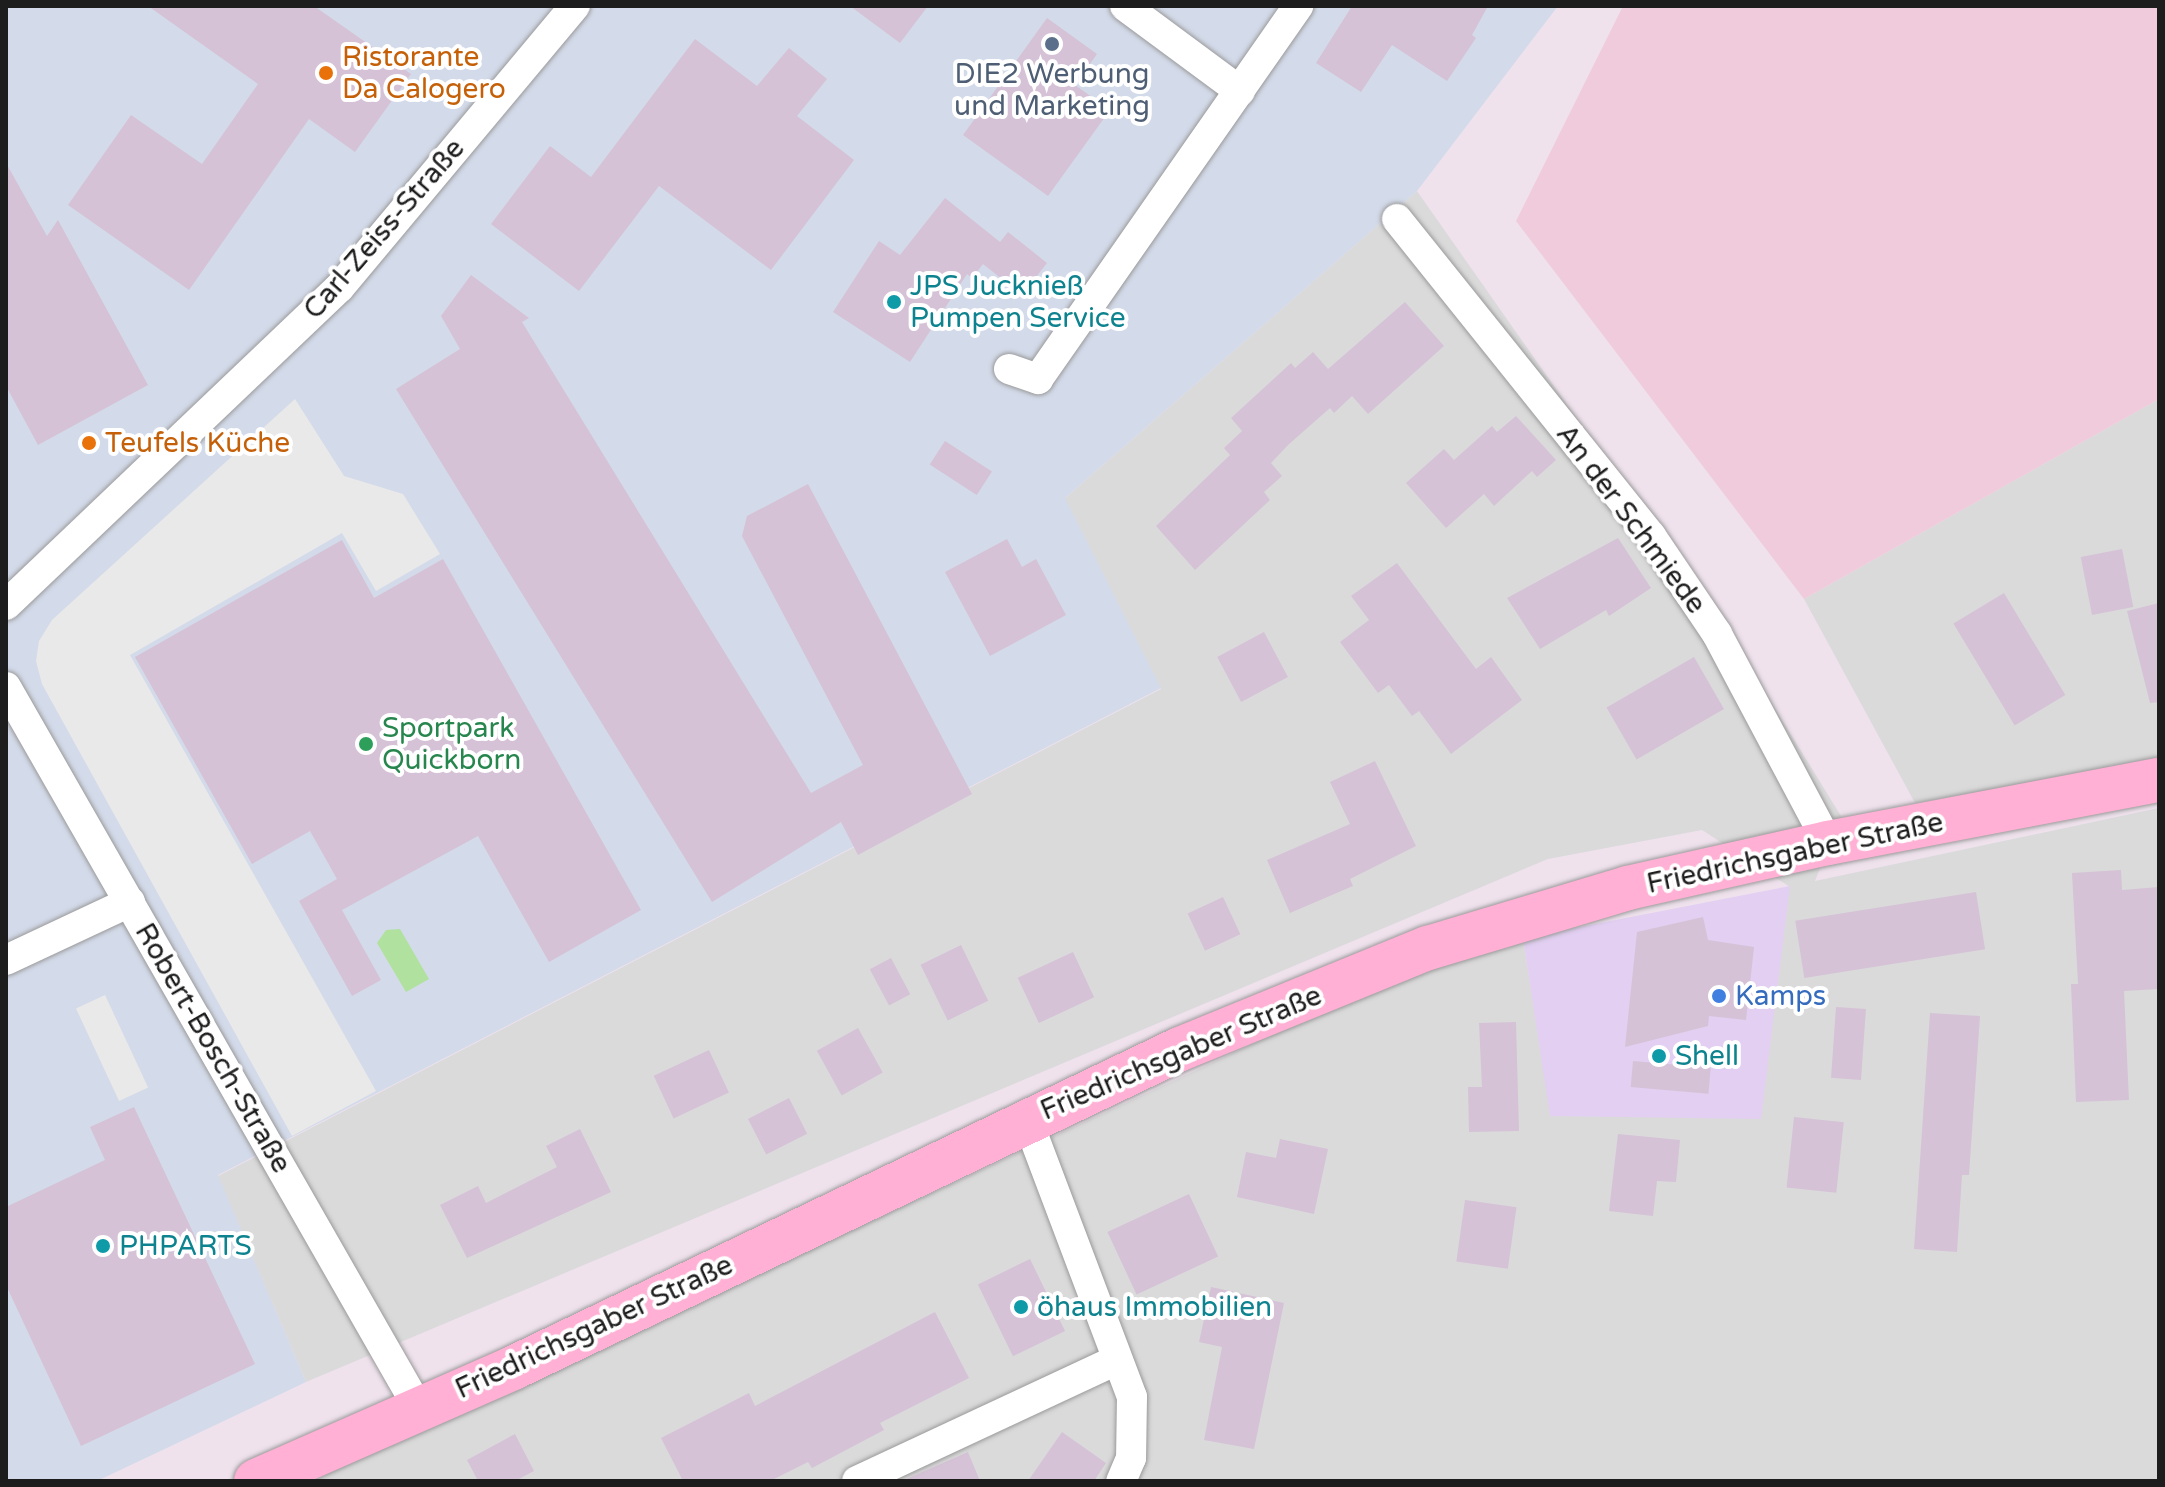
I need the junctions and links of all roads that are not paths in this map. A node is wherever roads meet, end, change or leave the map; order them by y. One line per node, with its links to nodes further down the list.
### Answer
1 (575, 6): 7 (street, Carl-Zeiss-Straße)
2 (1125, 6): 4 (street)
3 (1298, 6): 4 (street)
4 (1240, 91): 6 (street)
5 (1397, 219): 10 (street, An der Schmiede)
6 (1009, 369)
7 (6, 605)
8 (6, 687): 11 (street, Robert-Bosch-Straße)
9 (2159, 780): 10 (main road, Friedrichsgaber Straße)
10 (1828, 843): 13 (main road, Friedrichsgaber Straße)
11 (130, 902): 12 (street); 15 (street, Robert-Bosch-Straße)
12 (6, 960)
13 (1027, 1119): 14 (street); 15 (main road, Friedrichsgaber Straße)
14 (1117, 1360): 17 (street); 18 (street)
15 (419, 1409): 16 (main road, Friedrichsgaber Straße)
16 (256, 1481)
17 (857, 1481)
18 (1121, 1481)

